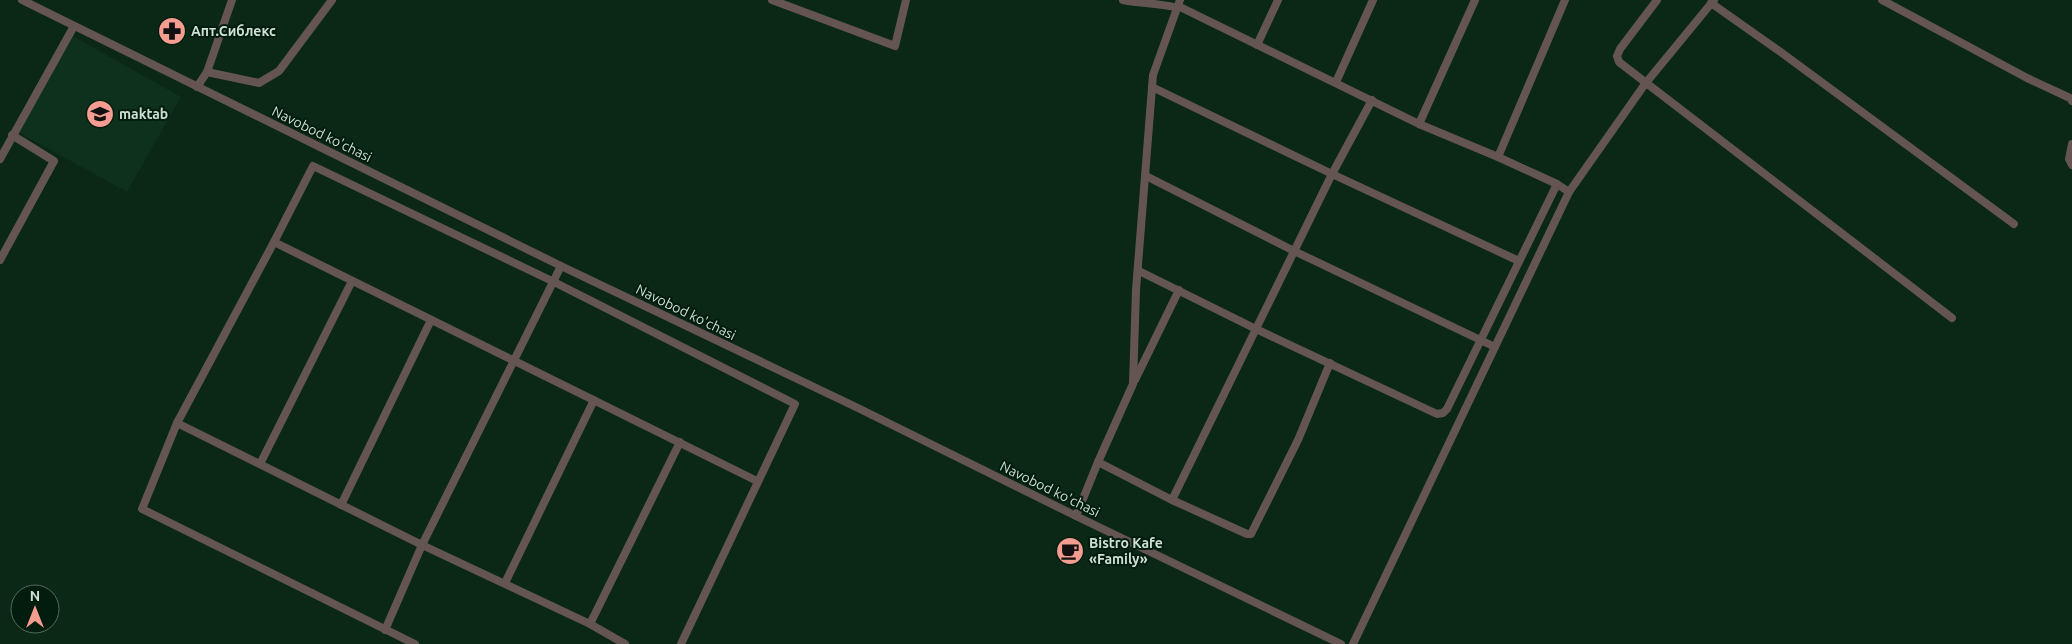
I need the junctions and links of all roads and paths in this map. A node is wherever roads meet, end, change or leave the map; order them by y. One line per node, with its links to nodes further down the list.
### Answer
1 (22, 0): 16 (street, Navobod ko'chasi)
2 (232, 0): 18 (street)
3 (332, 0): 18 (street)
4 (772, 0): 5 (street)
5 (906, 0)
6 (1123, 0): 13 (street)
7 (1278, 0): 17 (street)
8 (1372, 0): 19 (street)
9 (1475, 0): 25 (street)
10 (1565, 0): 28 (street)
11 (1657, 0): 20 (street)
12 (1882, 0): 24 (street)
13 (1160, 2): 15 (street)
14 (1713, 2): 20 (street); 35 (street)
15 (1179, 5): 17 (street); 22 (street)
16 (74, 26): 21 (street, Navobod ko'chasi); 26 (street)
17 (1257, 44): 19 (street)
18 (207, 72): 21 (street)
19 (1336, 82): 23 (street)
20 (1645, 84): 34 (street); 45 (street)
21 (197, 87): 40 (street, Navobod ko'chasi)
22 (1152, 87): 31 (street); 32 (street)
23 (1372, 100): 25 (street); 31 (street)
24 (2072, 102)
25 (1418, 124): 28 (street)
26 (12, 135): 29 (street); 38 (street)
27 (2072, 144): 30 (street)
28 (1498, 158): 33 (street)
29 (0, 159)
30 (2072, 165)
31 (1332, 174): 37 (street); 39 (street)
32 (1146, 176): 37 (street); 41 (street)
33 (1557, 184): 34 (street); 39 (street)
34 (1569, 192): 49 (street)
35 (2014, 224)
36 (274, 242): 42 (street); 43 (street); 54 (street)
37 (1294, 251): 47 (street); 48 (street)
38 (0, 260)
39 (1519, 261): 48 (street)
40 (561, 266): 43 (street); 61 (street, Navobod ko'chasi)
41 (1139, 270): 44 (street); 52 (street)
42 (352, 281): 46 (street); 57 (street)
43 (552, 281): 50 (street); 58 (street)
44 (1179, 290): 47 (street); 52 (street)
45 (1952, 318)
46 (431, 320): 50 (street); 60 (street)
47 (1256, 329): 51 (street); 59 (street)
48 (1481, 339): 49 (street); 51 (street)
49 (1495, 347): 71 (street)
50 (513, 360): 53 (street); 62 (street)
51 (1330, 362): 59 (street)
52 (1133, 384): 56 (street)
53 (594, 400): 55 (street); 63 (street)
54 (178, 423): 57 (street); 65 (street)
55 (680, 442): 58 (street); 64 (street)
56 (1098, 462): 59 (street); 61 (street)
57 (260, 464): 60 (street)
58 (757, 481): 69 (street)
59 (1172, 500)
60 (341, 504): 62 (street)
61 (1076, 516): 66 (street, Navobod ko'chasi)
62 (422, 544): 63 (street); 65 (street)
63 (505, 583): 64 (street)
64 (590, 624): 68 (street)
65 (385, 630): 67 (street)
66 (1332, 642): 70 (street, Navobod ko'chasi)
67 (415, 644)
68 (625, 644)
69 (681, 644)
70 (1341, 644)
71 (1353, 644)

